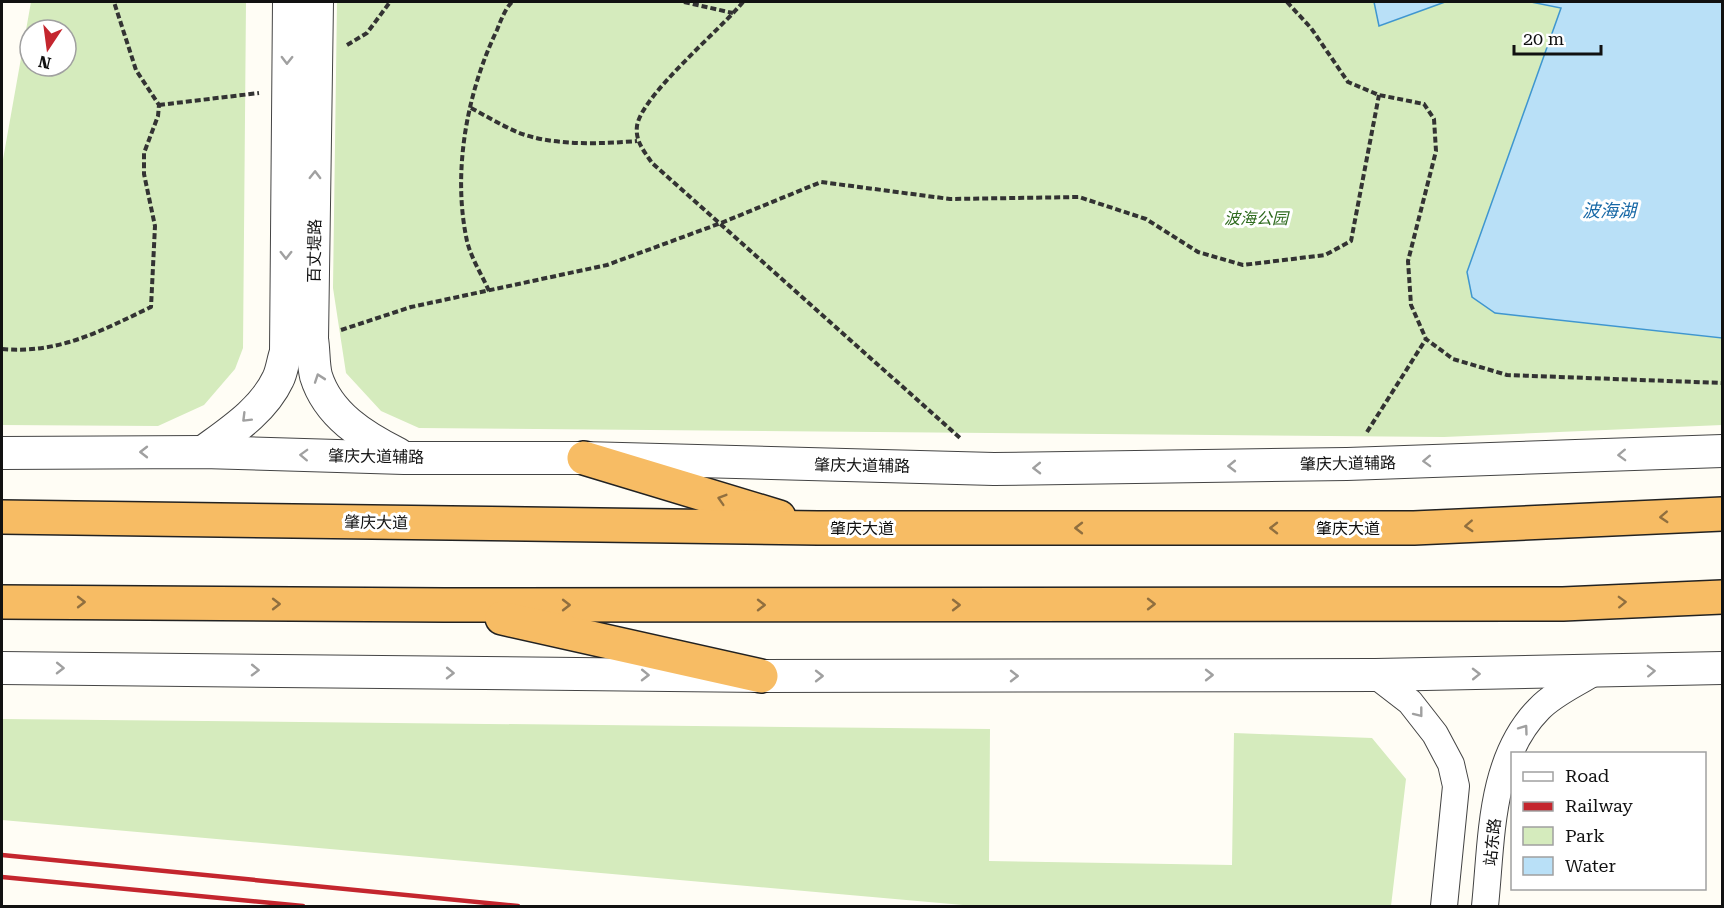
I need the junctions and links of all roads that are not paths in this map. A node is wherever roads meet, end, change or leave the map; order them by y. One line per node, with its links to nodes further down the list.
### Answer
1 (289, 2): 4 (street, 百丈堤路, one-way to 4)
2 (317, 2): 6 (street, 百丈堤路, one-way to 2)
3 (1722, 451): 7 (street, 肇庆大道辅路, one-way to 7)
4 (203, 452): 5 (street, 肇庆大道辅路, one-way to 5); 6 (street, 肇庆大道辅路, one-way to 4)
5 (2, 453)
6 (404, 458): 7 (street, 肇庆大道辅路)
7 (584, 458): 10 (highway, one-way to 7)
8 (1722, 514): 10 (highway, 肇庆大道, one-way to 10)
9 (2, 517): 10 (highway, 肇庆大道)
10 (818, 528)
11 (1722, 597): 13 (highway, one-way to 11)
12 (2, 602): 13 (highway, one-way to 13)
13 (444, 605): 18 (highway)
14 (2, 668): 18 (street, one-way to 18)
15 (1722, 668): 16 (street, one-way to 15)
16 (1593, 673): 17 (street, one-way to 16); 20 (street, 站东路, one-way to 16)
17 (1376, 675): 18 (street, one-way to 17); 19 (street, one-way to 19)
18 (761, 676)
19 (1444, 906)
20 (1485, 906)

